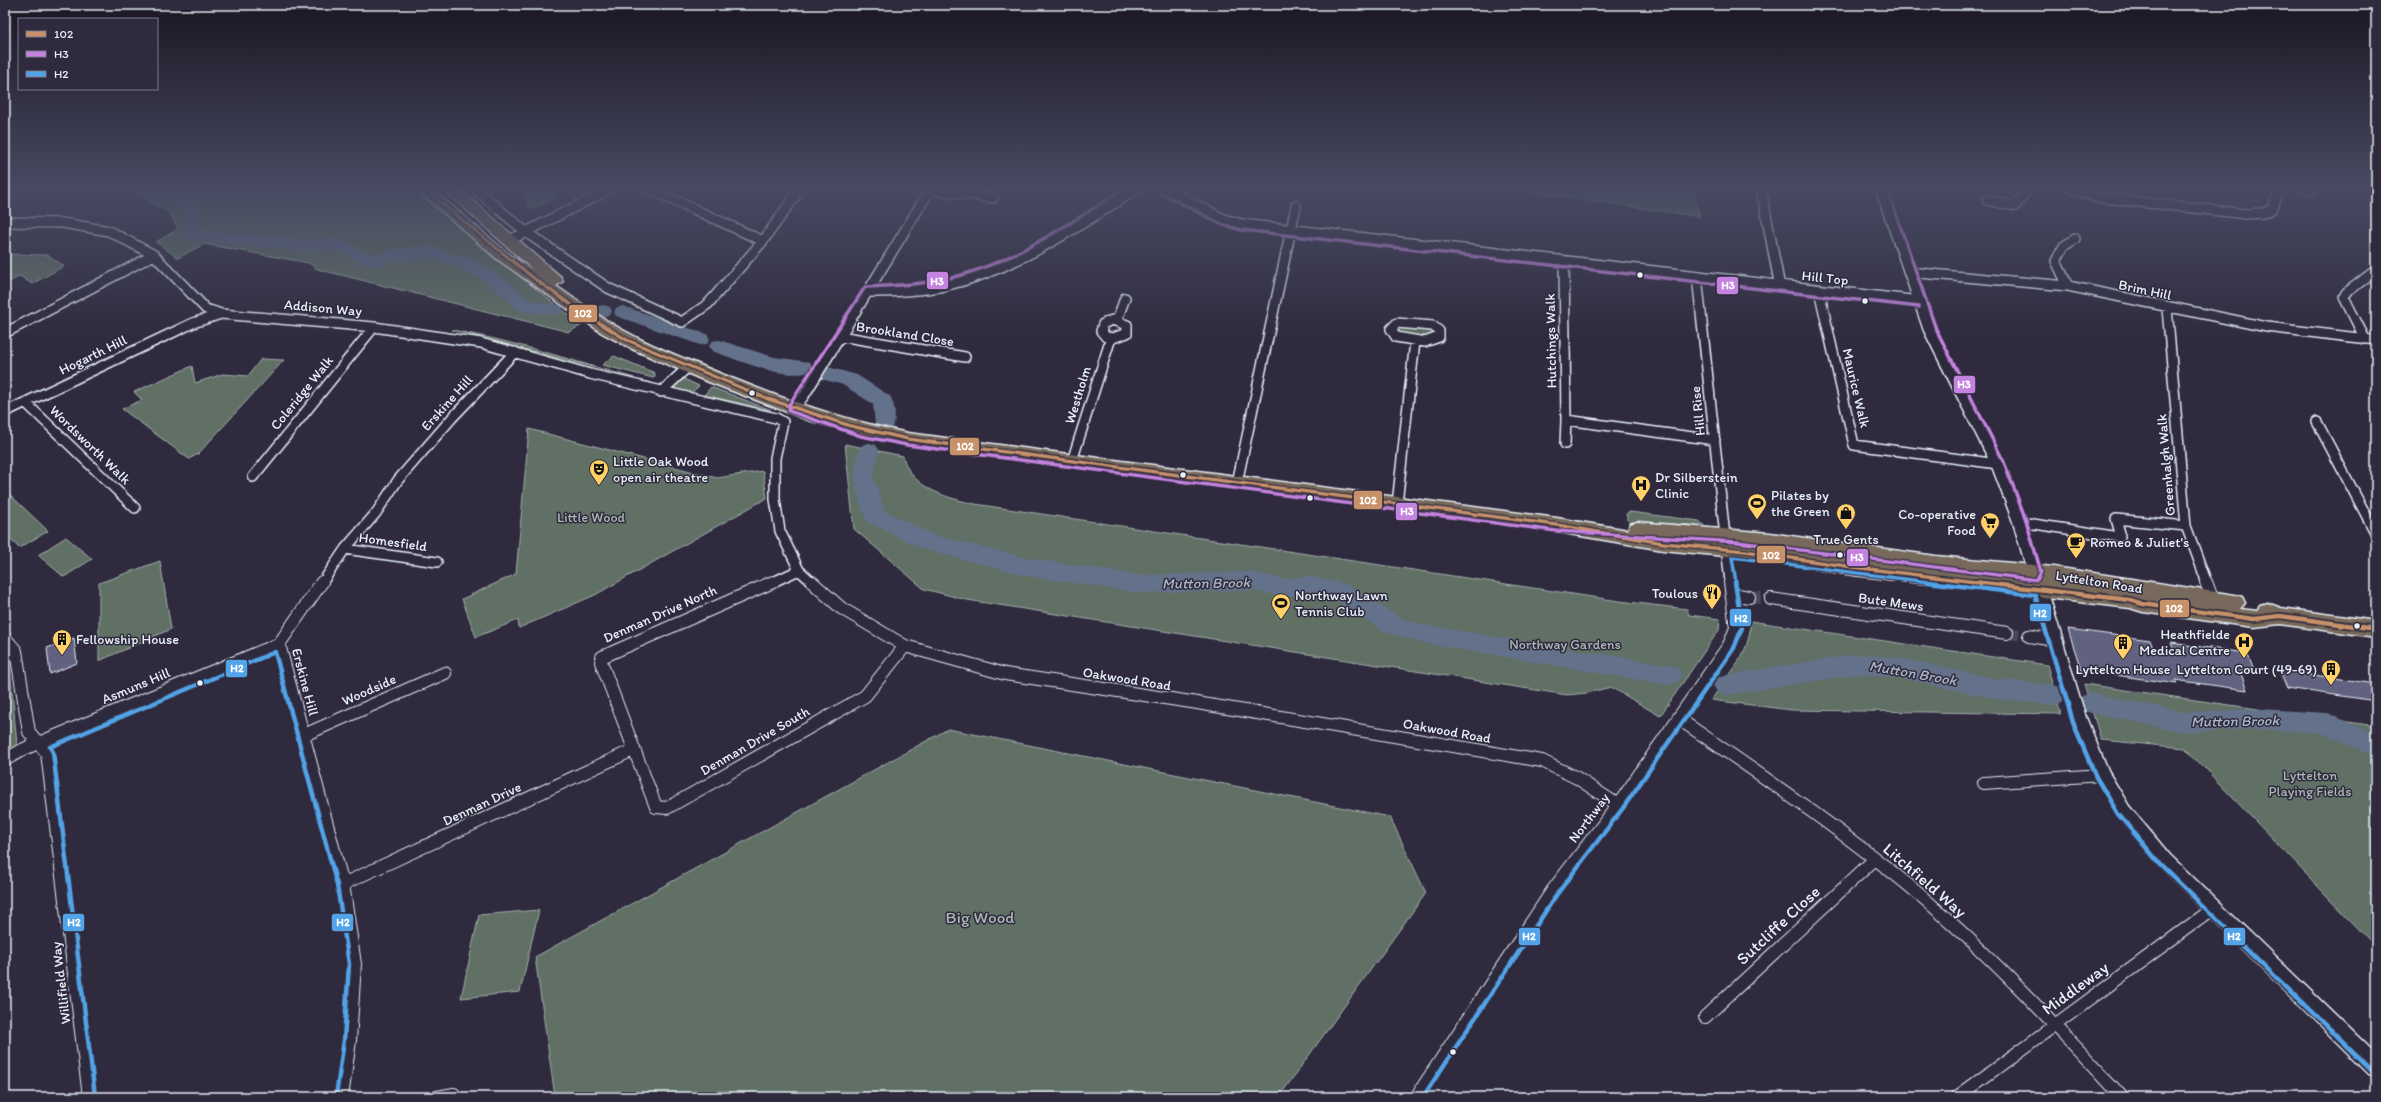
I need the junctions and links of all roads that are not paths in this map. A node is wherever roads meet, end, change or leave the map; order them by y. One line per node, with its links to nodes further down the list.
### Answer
1 (125, 239): 16 (street, Addison Way)
2 (482, 239): 15 (highway)
3 (536, 239): 14 (street)
4 (758, 239): 14 (street)
5 (765, 239): 14 (street)
6 (900, 239): 24 (street)
7 (1056, 239): 24 (street)
8 (1288, 239): 55 (street)
9 (1364, 239): 17 (street, Hill Top)
10 (1771, 239): 22 (street)
11 (1897, 239): 19 (street)
12 (2075, 239): 21 (street)
13 (510, 240): 15 (highway); 33 (highway)
14 (763, 242)
15 (493, 249): 33 (highway)
16 (154, 255): 28 (street, Addison Way); 34 (street)
17 (1564, 262): 20 (street, Hill Top); 47 (street, Hutchings Walk)
18 (2376, 270): 37 (street)
19 (1908, 272): 21 (street, Brim Hill); 26 (street)
20 (1697, 276): 22 (street, Hill Top); 50 (street, Hill Rise)
21 (2068, 286): 27 (street, Brim Hill)
22 (1780, 287): 23 (street, Hill Top)
23 (1819, 290): 26 (street, Hill Top); 53 (street, Maurice Walk)
24 (868, 292): 35 (street)
25 (1125, 298): 30 (street)
26 (1920, 301): 53 (street)
27 (2167, 308): 37 (street, Brim Hill); 59 (street, Greenhalgh Walk)
28 (206, 309): 29 (street, Addison Way); 31 (street, Hogarth Hill)
29 (221, 314): 31 (street, Hogarth Hill); 32 (street, Addison Way)
30 (1117, 320): 36 (street); 36 (street)
31 (192, 323): 44 (street, Hogarth Hill)
32 (374, 327): 40 (street, Addison Way); 54 (street, Coleridge Walk)
33 (608, 329): 42 (highway, Lyttelton Road)
34 (5, 333)
35 (840, 336): 41 (street, Brookland Close); 45 (street)
36 (1111, 338): 52 (street, Westholm)
37 (2365, 339): 38 (street, Brim Hill)
38 (2376, 340)
39 (1415, 341): 39 (street); 56 (street)
40 (515, 352): 43 (street, Addison Way); 62 (street, Erskine Hill)
41 (966, 357)
42 (688, 367): 43 (street); 45 (highway, Lyttelton Road)
43 (661, 392): 48 (street, Addison Way)
44 (26, 403): 46 (street, Hogarth Hill); 57 (street, Wordsworth Walk)
45 (794, 408): 52 (highway, Lyttelton Road)
46 (5, 412)
47 (1566, 420): 50 (street); 51 (street, Hutchings Walk)
48 (783, 422): 64 (street, Oakwood Road)
49 (2317, 422): 60 (street)
50 (1715, 440): 61 (street, Hill Rise)
51 (1565, 444)
52 (1072, 461): 55 (highway, Lyttelton Road)
53 (1998, 464): 58 (street)
54 (253, 477)
55 (1237, 483): 56 (highway, Lyttelton Road)
56 (1397, 504): 61 (highway, Lyttelton Road)
57 (135, 508)
58 (2020, 522): 59 (street); 65 (street)
59 (2186, 526): 69 (street, Greenhalgh Walk)
60 (2376, 534)
61 (1724, 543): 65 (highway, Lyttelton Road); 66 (street, Northway)
62 (345, 550): 63 (street, Homesfield); 75 (street, Erskine Hill)
63 (437, 562)
64 (798, 570): 76 (street, Oakwood Road); 81 (street, Denman Drive North)
65 (2037, 582): 69 (highway, Lyttelton Road); 74 (street)
66 (1732, 594): 67 (street); 78 (street, Northway)
67 (1749, 597)
68 (1771, 600): 71 (street, Bute Mews)
69 (2216, 607): 70 (highway, Lyttelton Road)
70 (2376, 629)
71 (2007, 633)
72 (2029, 636): 74 (street)
73 (5, 638): 80 (street, Willifield Way)
74 (2054, 640): 83 (street)
75 (279, 644): 79 (street, Erskine Hill); 80 (street, Asmuns Hill)
76 (904, 646): 81 (street, Denman Drive South); 85 (street, Oakwood Road)
77 (445, 673): 79 (street, Woodside)
78 (1679, 719): 85 (street, Northway); 86 (street, Litchfield Way)
79 (304, 735): 87 (street, Erskine Hill)
80 (39, 744): 82 (street, Asmuns Hill); 93 (street, Willifield Way)
81 (633, 750): 87 (street, Denman Drive)
82 (5, 760)
83 (2102, 775): 84 (street); 88 (street)
84 (1984, 783)
85 (1618, 805): 96 (street, Northway)
86 (1875, 859): 89 (street, Sutcliffe Close); 90 (street, Litchfield Way)
87 (343, 884): 94 (street, Erskine Hill)
88 (2214, 908): 90 (street, Middleway); 91 (street)
89 (1704, 1017)
90 (2055, 1023): 97 (street, Middleway); 98 (street, Litchfield Way)
91 (2376, 1066)
92 (454, 1094): 95 (street)
93 (89, 1097)
94 (342, 1097)
95 (436, 1097)
96 (1416, 1097)
97 (1957, 1097)
98 (2122, 1097)

